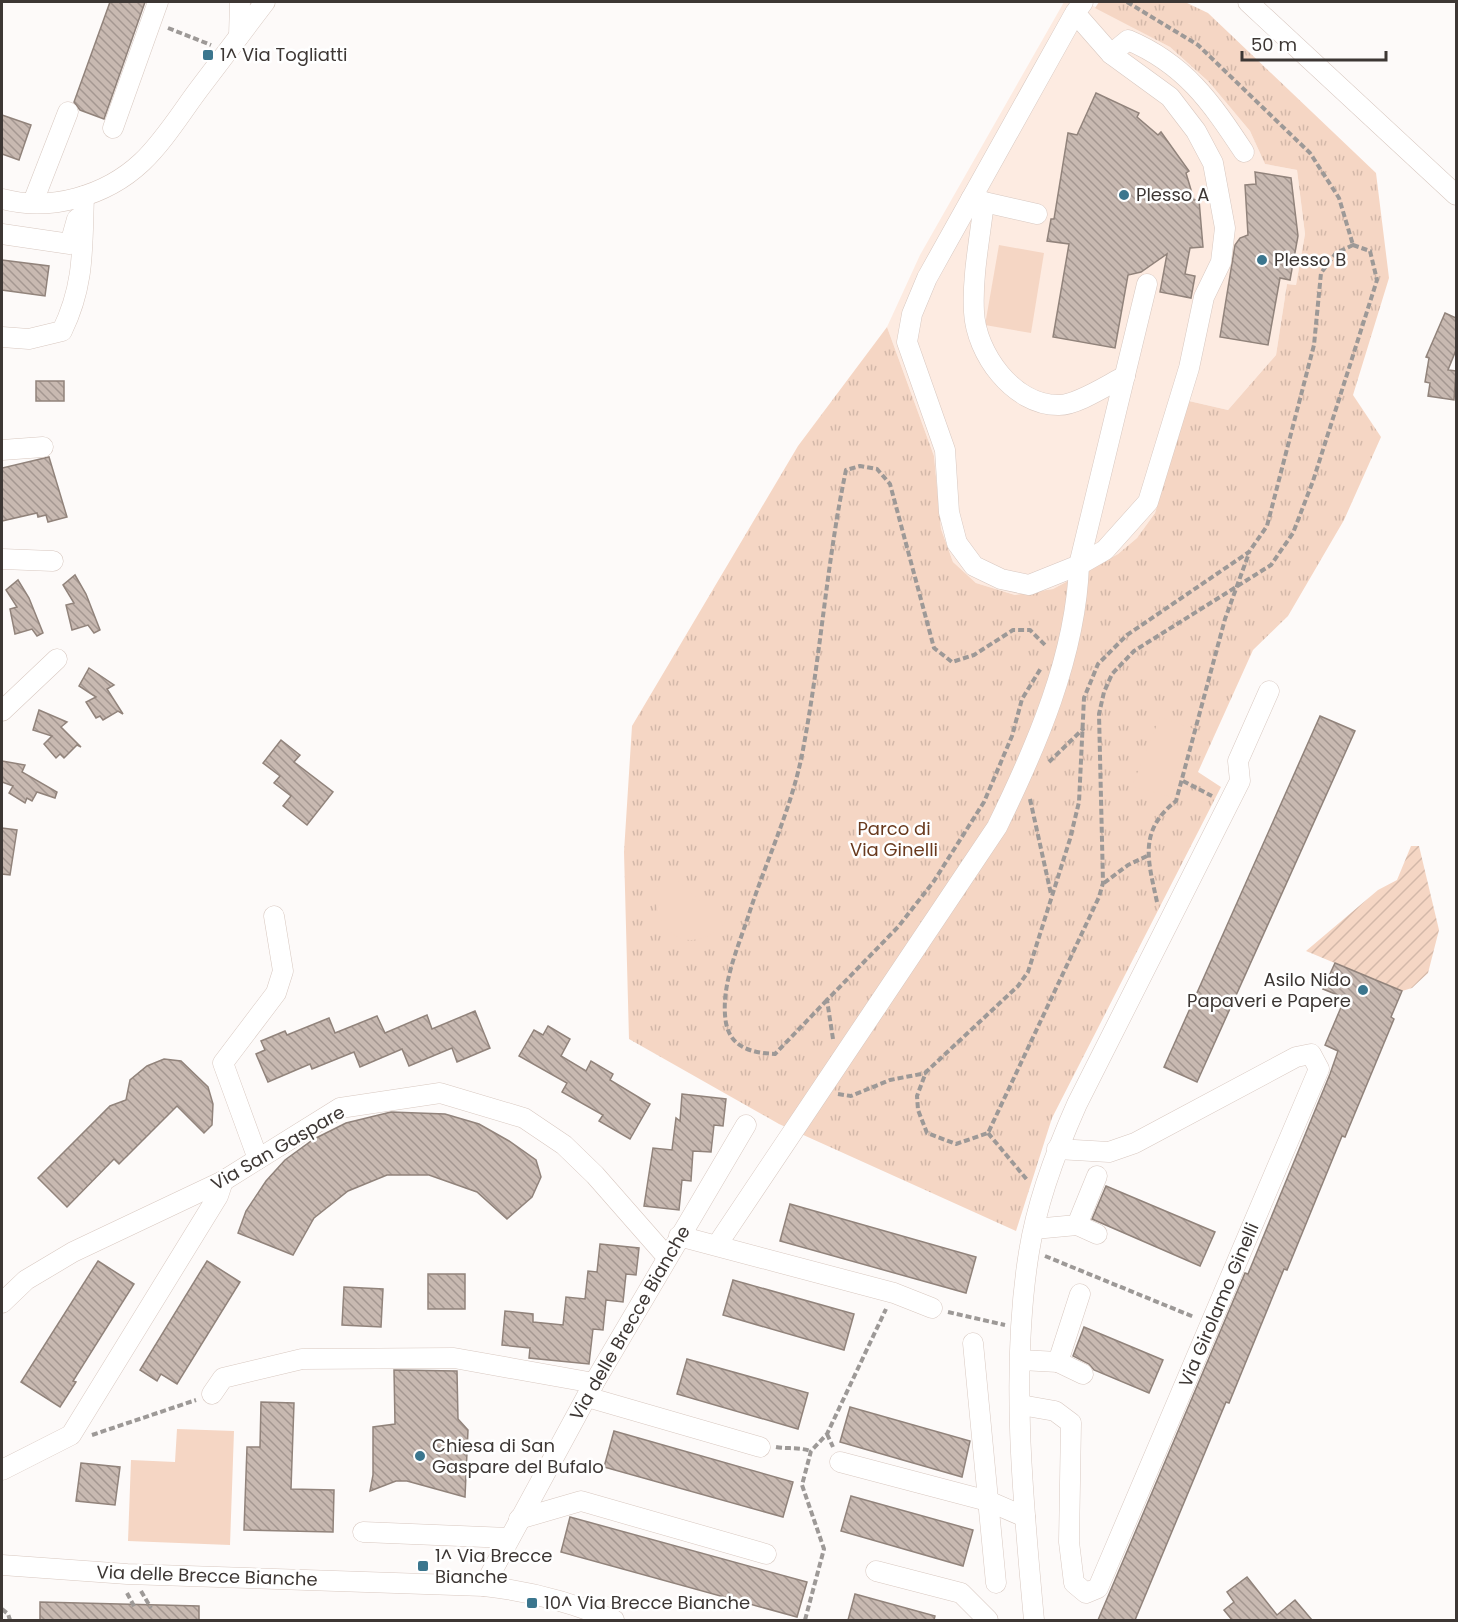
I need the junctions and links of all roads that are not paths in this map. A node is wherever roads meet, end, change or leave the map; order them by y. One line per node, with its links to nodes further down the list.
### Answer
1 (158, 2): 9 (street)
2 (240, 2): 6 (street)
3 (265, 2): 6 (street)
4 (1248, 2): 11 (street)
5 (1079, 7): 7 (street); 14 (street)
6 (239, 36): 12 (street)
7 (1111, 54): 10 (street); 25 (street)
8 (68, 112): 15 (street)
9 (113, 128)
10 (1244, 152)
11 (1456, 195)
12 (84, 196): 15 (street); 17 (street); 19 (street)
13 (2, 199): 15 (street)
14 (978, 201): 16 (street); 20 (street); 25 (street)
15 (33, 202)
16 (1037, 214)
17 (2, 234)
18 (1147, 284): 20 (street)
19 (2, 337)
20 (1125, 376): 25 (street)
21 (43, 447): 22 (street)
22 (2, 450)
23 (2, 559): 24 (street)
24 (53, 561)
25 (1079, 565): 39 (street)
26 (57, 659): 28 (street)
27 (1269, 691): 31 (street)
28 (2, 711)
29 (274, 916): 32 (street)
30 (746, 1125): 38 (street, Via delle Brecce Bianche)
31 (1057, 1149): 36 (street); 50 (street, Via Girolamo Ginelli)
32 (258, 1159): 34 (street, Via San Gaspare); 40 (street, Via San Gaspare)
33 (1097, 1176): 35 (street)
34 (223, 1181): 42 (street, Via San Gaspare); 53 (street)
35 (1077, 1225): 36 (street); 37 (street)
36 (1034, 1229): 45 (street)
37 (1097, 1234)
38 (679, 1236): 39 (street); 40 (street, Via delle Brecce Bianche)
39 (717, 1245): 43 (street)
40 (667, 1257): 48 (street, Via delle Brecce Bianche)
41 (1080, 1294): 46 (street)
42 (2, 1303)
43 (932, 1308)
44 (973, 1342): 54 (street)
45 (1021, 1360): 46 (street); 50 (street)
46 (1058, 1362): 47 (street)
47 (1083, 1374)
48 (591, 1390): 49 (street); 51 (street); 56 (street, Via delle Brecce Bianche)
49 (212, 1394)
50 (1022, 1405): 55 (street)
51 (769, 1447)
52 (840, 1462): 54 (street)
53 (2, 1470)
54 (988, 1501): 55 (street); 62 (street)
55 (1025, 1517): 66 (street)
56 (519, 1519): 58 (street, Via delle Brecce Bianche); 59 (street)
57 (363, 1532): 58 (street)
58 (509, 1538): 63 (street, Via delle Brecce Bianche)
59 (766, 1554)
60 (4, 1569): 63 (street, Via delle Brecce Bianche)
61 (876, 1571): 65 (street)
62 (996, 1583)
63 (484, 1586): 64 (street, Via delle Brecce Bianche)
64 (614, 1620)
65 (988, 1620)
66 (1034, 1620)

